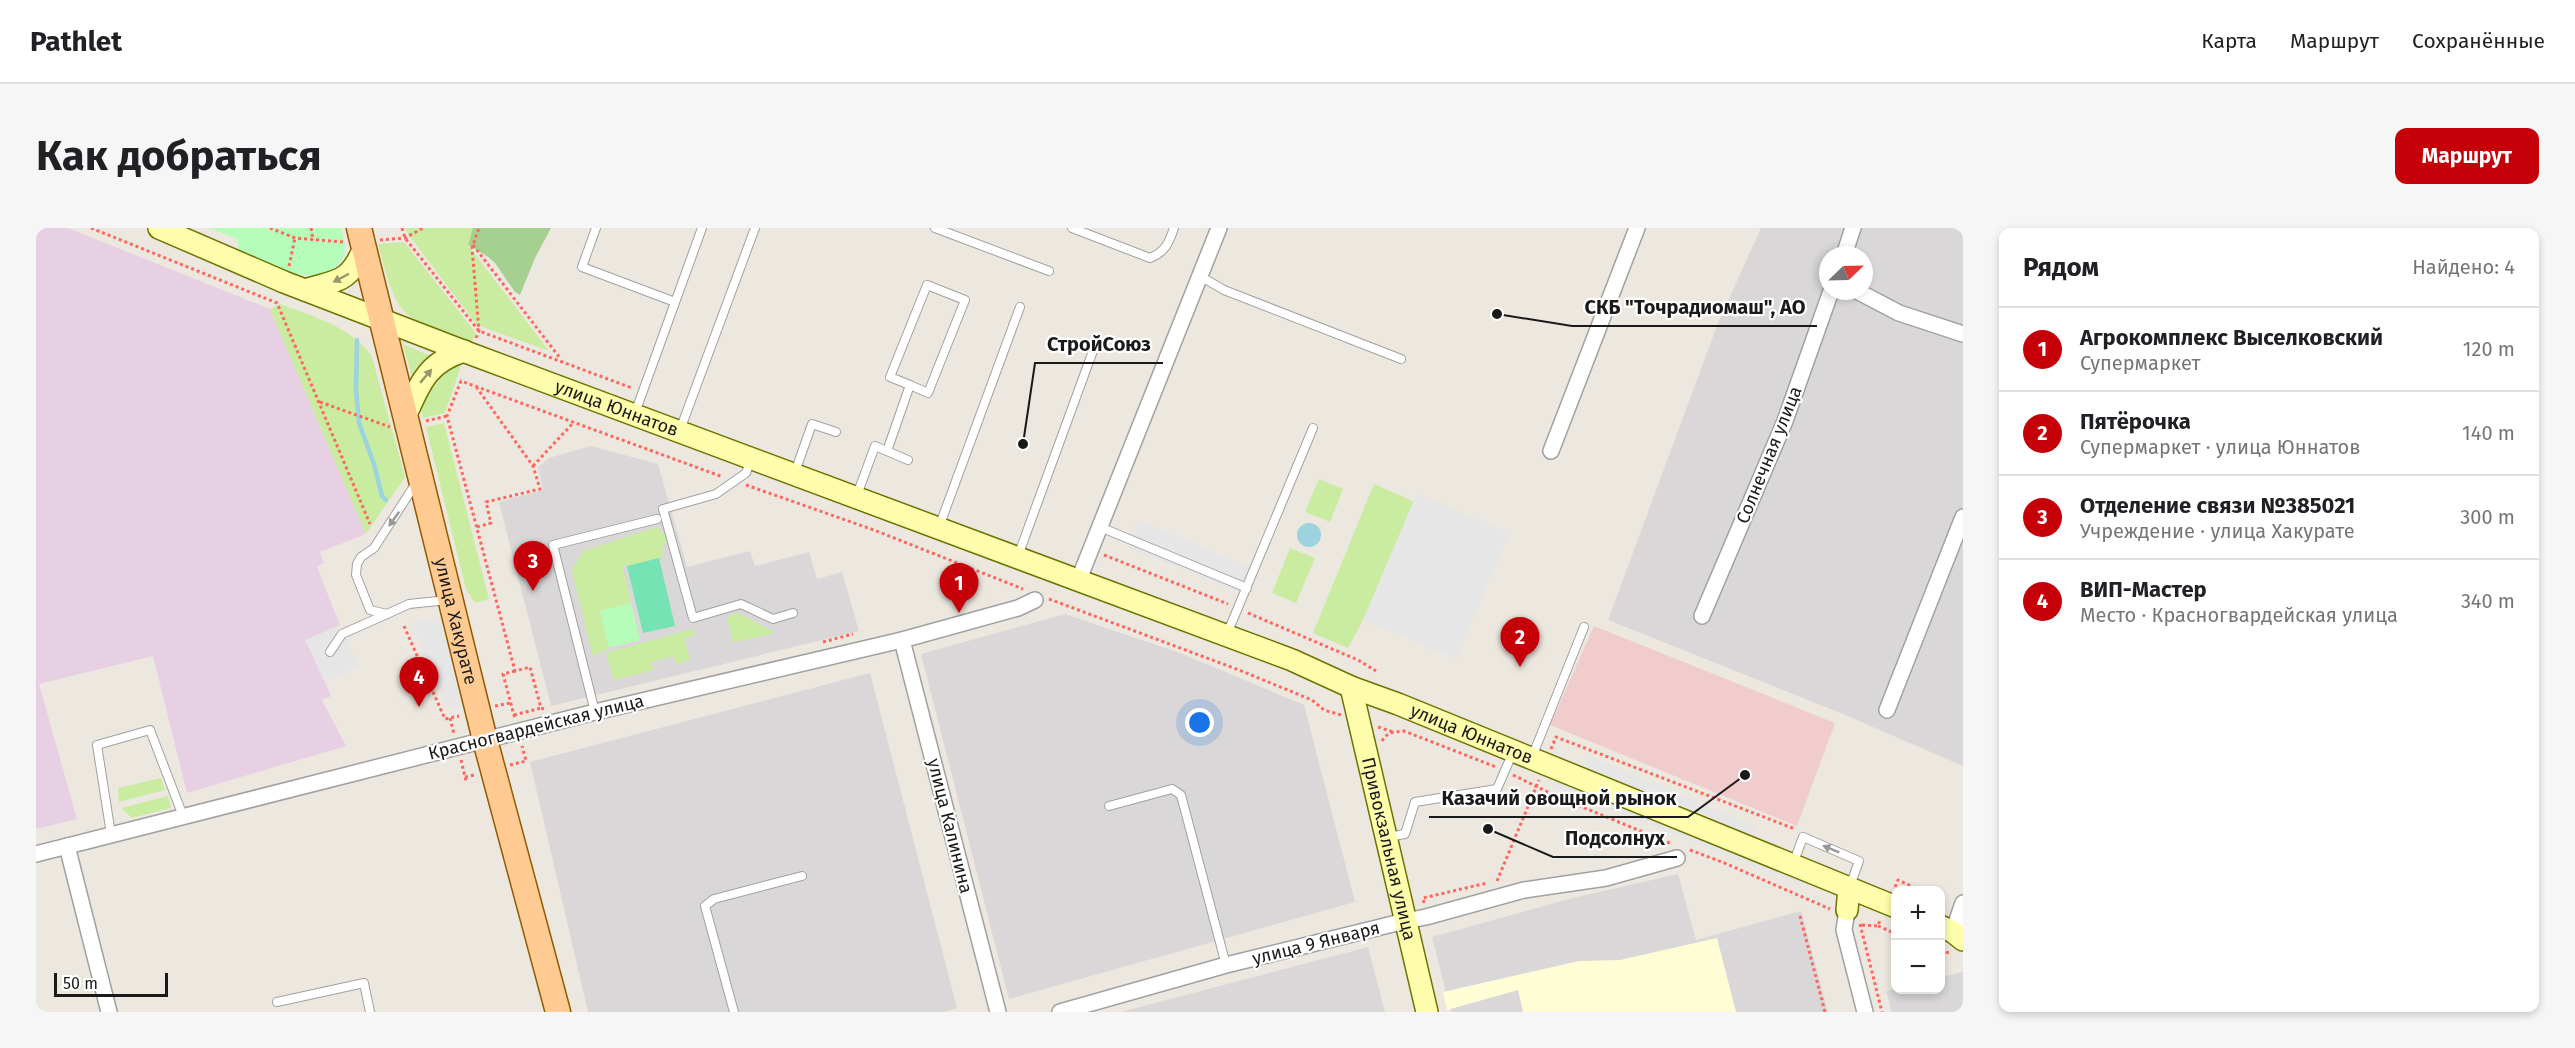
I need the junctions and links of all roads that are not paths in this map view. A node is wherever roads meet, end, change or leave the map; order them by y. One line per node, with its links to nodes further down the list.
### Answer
1 (159, 228): 15 (main road, улица Юннатов)
2 (596, 228): 18 (lane)
3 (702, 228): 18 (lane)
4 (755, 228): 29 (lane)
5 (935, 228): 13 (lane)
6 (1072, 228): 7 (lane)
7 (1174, 228)
8 (1219, 228): 14 (street)
9 (1637, 228): 32 (street)
10 (1853, 228): 12 (street)
11 (358, 240): 15 (main road, one-way to 15); 20 (main road, улица Хакурате)
12 (1847, 246)
13 (1049, 271)
14 (1200, 276): 24 (lane); 41 (street)
15 (305, 290): 20 (main road, улица Юннатов)
16 (1873, 299): 21 (street)
17 (1828, 300): 49 (street, Солнечная улица)
18 (675, 302): 26 (lane)
19 (1020, 307): 40 (lane)
20 (382, 320): 23 (main road, улица Юннатов); 27 (main road, улица Хакурате)
21 (1963, 334)
22 (1094, 348): 42 (lane)
23 (464, 351): 26 (main road, улица Юннатов); 27 (main road, one-way to 23)
24 (1401, 358)
25 (910, 385): 25 (lane); 31 (lane)
26 (634, 414): 29 (main road, улица Юннатов)
27 (405, 417): 35 (main road, улица Хакурате)
28 (1312, 428): 44 (lane)
29 (680, 431): 33 (main road, улица Юннатов)
30 (836, 432): 36 (lane)
31 (887, 451): 34 (lane); 37 (lane)
32 (1551, 451)
33 (752, 458): 36 (main road, улица Юннатов); 47 (lane)
34 (909, 460)
35 (417, 467): 46 (main road, улица Хакурате); 48 (lane, one-way to 48)
36 (795, 473): 37 (main road, улица Юннатов)
37 (856, 496): 40 (main road, улица Юннатов)
38 (1963, 517): 55 (street)
39 (657, 519): 56 (lane)
40 (939, 527): 42 (main road, улица Юннатов)
41 (1100, 527): 43 (street); 44 (lane)
42 (1018, 556): 43 (main road, улица Юннатов)
43 (1079, 579): 51 (main road, улица Юннатов)
44 (1247, 588): 51 (lane)
45 (1033, 595): 52 (street, Красногвардейская улица)
46 (450, 600): 48 (lane); 57 (main road, улица Хакурате)
47 (793, 613)
48 (387, 614): 53 (lane)
49 (1702, 616)
50 (1584, 627): 58 (lane)
51 (1227, 635): 54 (main road, улица Юннатов)
52 (902, 640): 56 (street, Красногвардейская улица); 80 (street, улица Калинина)
53 (330, 652)
54 (1351, 687): 58 (main road, улица Юннатов); 62 (main road, Привокзальная улица)
55 (1887, 710)
56 (595, 712): 57 (street, Красногвардейская улица)
57 (485, 740): 60 (street, Красногвардейская улица); 78 (main road, улица Хакурате)
58 (1530, 758): 62 (lane); 66 (main road, улица Юннатов)
59 (1109, 806): 74 (lane)
60 (183, 816): 61 (street, Красногвардейская улица); 61 (lane)
61 (111, 834): 63 (street, Красногвардейская улица)
62 (1386, 837): 72 (main road, Привокзальная улица)
63 (67, 846): 64 (street, Красногвардейская улица); 76 (street)
64 (36, 854)
65 (1677, 858): 72 (street, улица 9 Января)
66 (1793, 864): 68 (main road, улица Юннатов); 68 (lane, one-way to 66)
67 (802, 876): 79 (lane)
68 (1849, 888): 70 (main road, улица Юннатов); 71 (main road)
69 (1963, 903): 73 (street)
70 (1891, 905)
71 (1846, 913): 83 (street)
72 (1416, 919): 74 (street, улица 9 Января); 82 (main road, Привокзальная улица)
73 (1952, 933)
74 (1226, 965): 81 (street, улица 9 Января)
75 (278, 1002): 77 (lane)
76 (109, 1012)
77 (370, 1012)
78 (558, 1012)
79 (734, 1012)
80 (998, 1012)
81 (1060, 1012)
82 (1427, 1012)
83 (1865, 1012)

